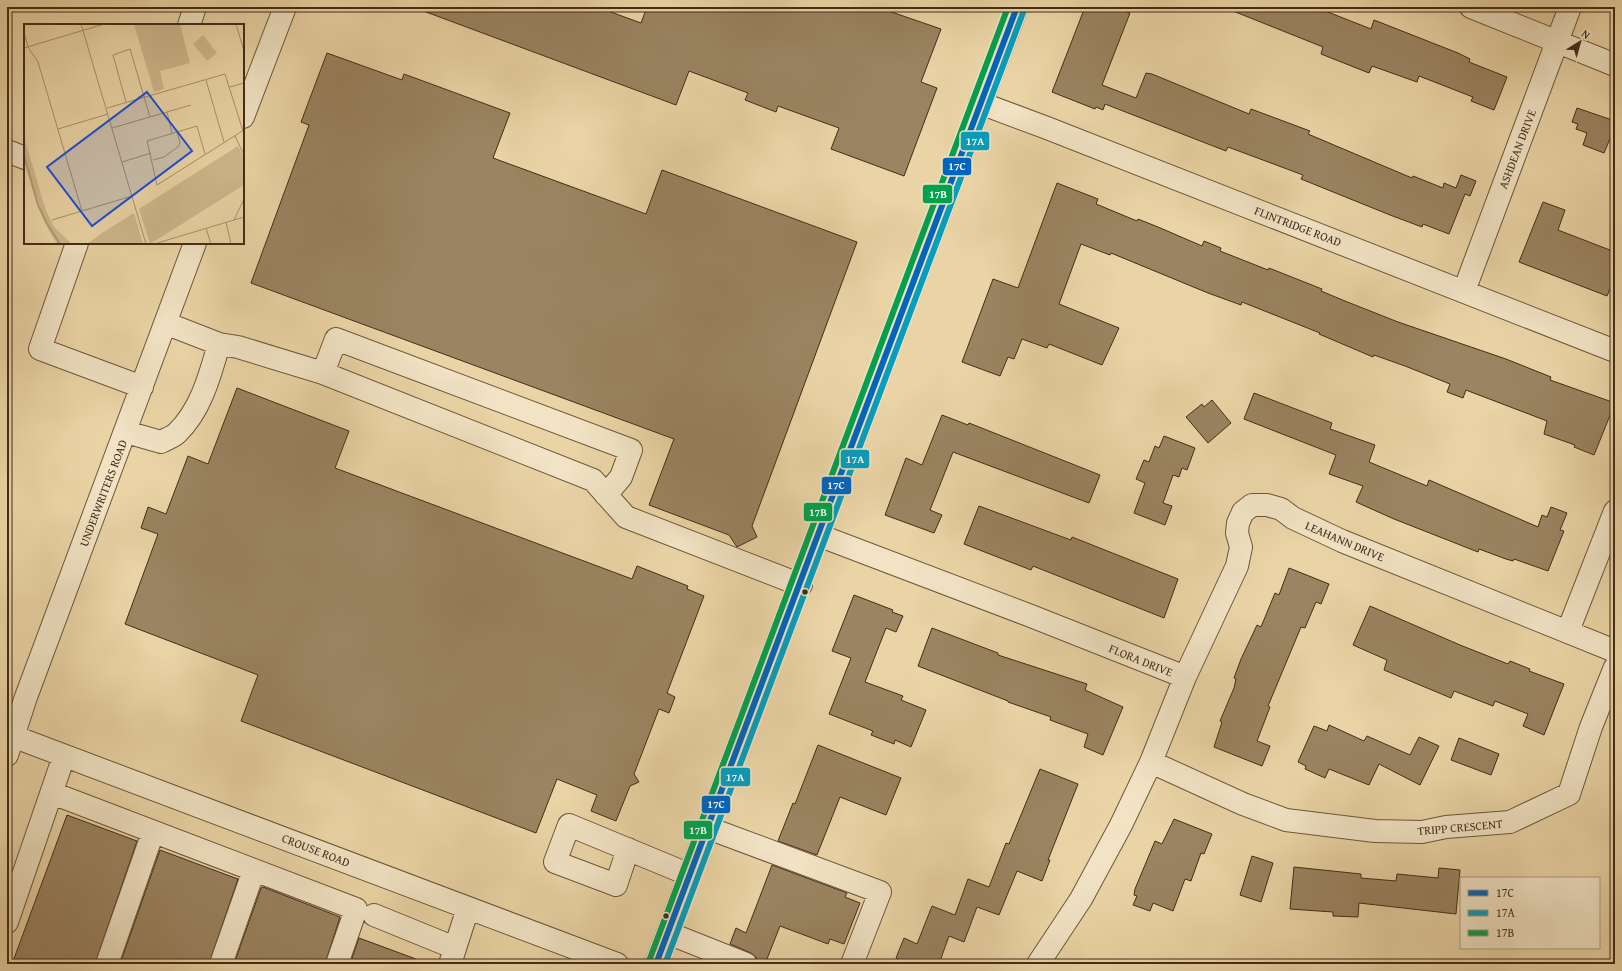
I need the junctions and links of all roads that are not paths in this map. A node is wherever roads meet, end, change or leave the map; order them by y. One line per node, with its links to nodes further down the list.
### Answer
1 (195, 7): 6 (street)
2 (285, 7): 10 (street)
3 (1017, 7): 9 (main road)
4 (1471, 7): 7 (street)
5 (1570, 7): 7 (street, ASHDEAN DRIVE)
6 (189, 24)
7 (1558, 41): 8 (street); 15 (street, ASHDEAN DRIVE)
8 (1615, 65)
9 (980, 104): 15 (street, FLINTRIDGE ROAD); 24 (main road)
10 (244, 114)
11 (7, 152): 12 (street)
12 (24, 158)
13 (77, 244): 20 (street)
14 (195, 244): 16 (street, UNDERWRITERS ROAD)
15 (1464, 291): 18 (street, FLINTRIDGE ROAD)
16 (165, 323): 17 (street); 20 (street, UNDERWRITERS ROAD)
17 (219, 344): 19 (street); 21 (street)
18 (1615, 351)
19 (323, 373): 22 (street); 22 (street)
20 (142, 387): 21 (street, UNDERWRITERS ROAD)
21 (126, 432): 30 (street, UNDERWRITERS ROAD)
22 (606, 495): 25 (street)
23 (1615, 511): 26 (street)
24 (818, 535): 25 (main road); 29 (street, FLORA DRIVE)
25 (801, 585): 34 (main road)
26 (1568, 631): 27 (street, LEAHANN DRIVE); 29 (street, LEAHANN DRIVE)
27 (1615, 651)
28 (1615, 667): 32 (street, TRIPP CRESCENT)
29 (1185, 677): 32 (street, FLORA DRIVE)
30 (9, 742): 31 (street, CROUSE ROAD)
31 (64, 756): 33 (street); 39 (street, CROUSE ROAD)
32 (1151, 762): 51 (street, FLORA DRIVE)
33 (52, 793): 35 (street); 41 (street)
34 (708, 828): 38 (main road); 50 (street)
35 (153, 832): 37 (street); 44 (street)
36 (628, 849): 38 (street)
37 (254, 870): 45 (street); 46 (street)
38 (690, 875): 42 (main road)
39 (468, 908): 43 (street); 47 (street, CROUSE ROAD)
40 (374, 915): 43 (street)
41 (7, 922)
42 (668, 933): 48 (main road); 49 (street)
43 (452, 956)
44 (107, 964)
45 (221, 964)
46 (337, 964)
47 (617, 964)
48 (656, 964)
49 (746, 964)
50 (852, 964)
51 (1038, 964)

